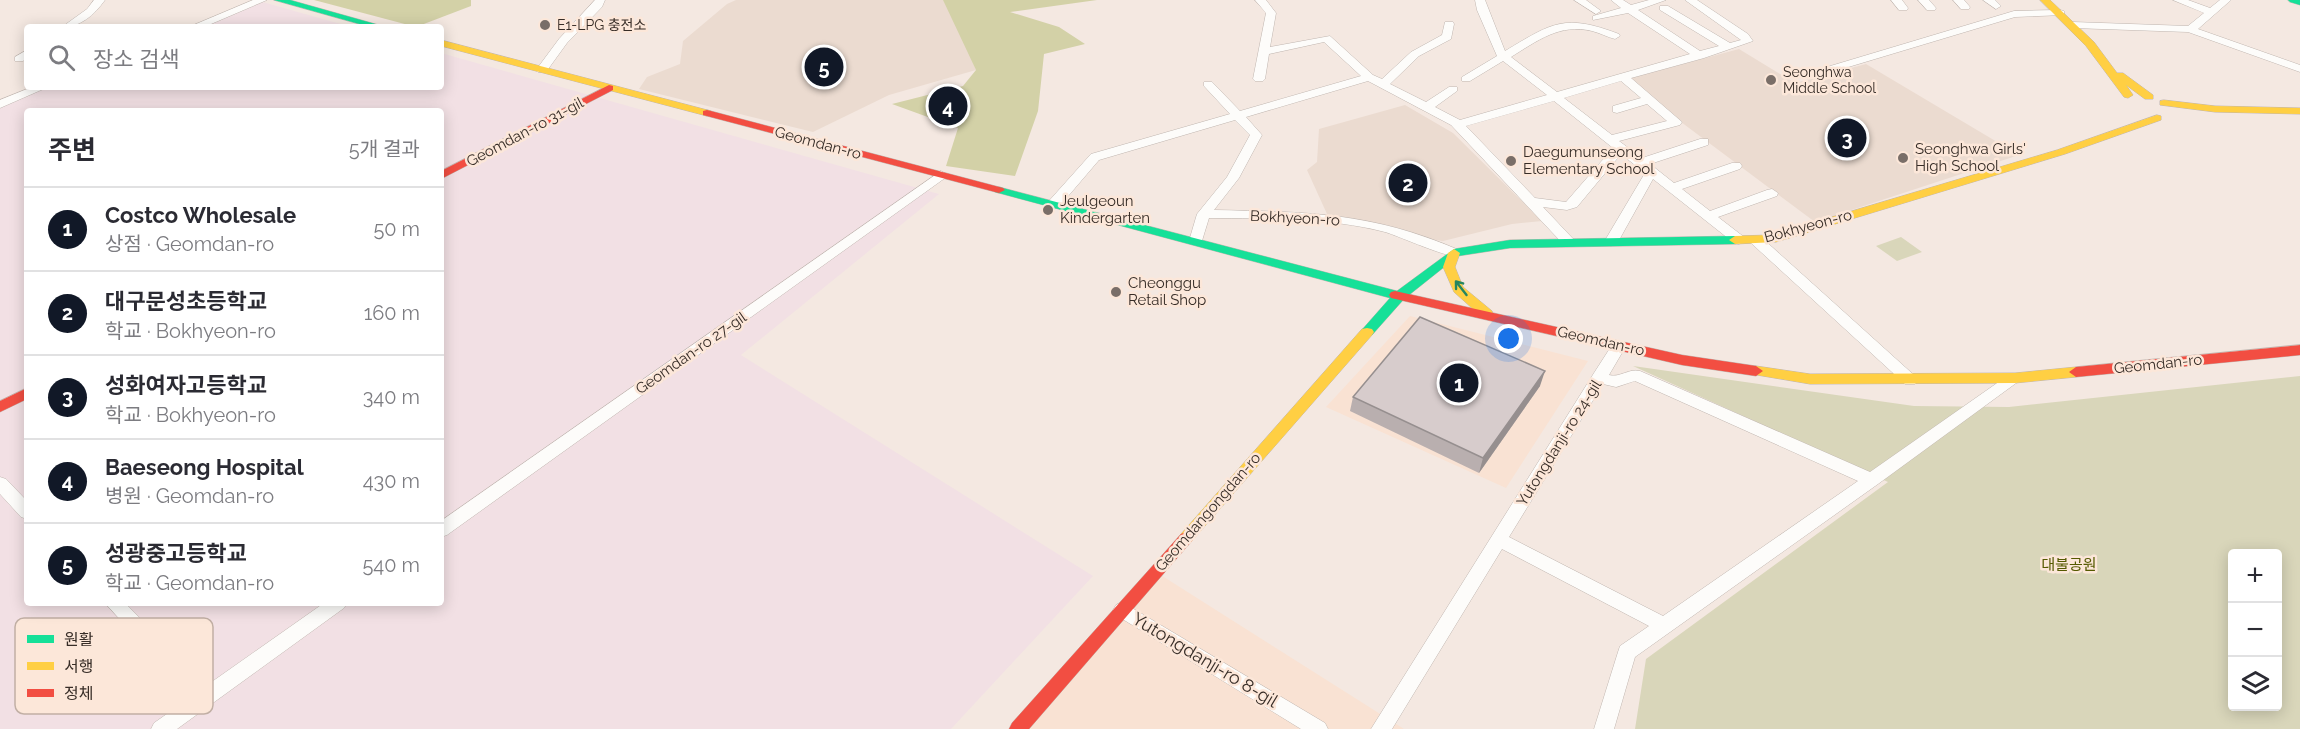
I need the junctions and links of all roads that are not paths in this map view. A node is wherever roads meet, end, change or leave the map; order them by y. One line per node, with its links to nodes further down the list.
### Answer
1 (100, 0): 19 (street)
2 (262, 0): 20 (street)
3 (279, 0): 21 (main road)
4 (600, 0): 33 (street)
5 (1260, 0): 28 (street)
6 (1480, 0): 30 (street)
7 (1580, 0): 16 (street)
8 (1616, 0): 16 (street)
9 (1690, 0): 27 (street)
10 (2045, 0): 18 (main road)
11 (2178, 0): 17 (street)
12 (2226, 0): 17 (street)
13 (2293, 0): 15 (main road)
14 (1661, 2): 16 (street); 27 (street)
15 (2300, 2)
16 (1630, 9): 29 (street)
17 (2212, 12): 24 (street)
18 (2060, 13): 23 (main road); 34 (street)
19 (72, 24)
20 (202, 24)
21 (370, 24)
22 (1449, 24): 40 (street)
23 (2073, 25): 24 (street); 31 (main road)
24 (2189, 29): 32 (street)
25 (1615, 36): 30 (street)
26 (444, 44): 33 (main road, Geomdan-ro)
27 (1729, 47): 29 (street)
28 (1264, 52): 35 (street); 38 (street)
29 (1700, 56): 36 (street)
30 (1505, 57): 37 (street); 44 (street)
31 (2111, 69): 45 (main road); 49 (main road)
32 (2300, 69)
33 (542, 70): 41 (main road, Geomdan-ro)
34 (1811, 75)
35 (1369, 77): 40 (street); 53 (street)
36 (1624, 78): 44 (street); 46 (street)
37 (1466, 79)
38 (1259, 80)
39 (1208, 84): 53 (street)
40 (1383, 84): 48 (street)
41 (609, 88): 62 (main road, Geomdan-ro 31-gil); 63 (main road, Geomdan-ro)
42 (1453, 89): 48 (street)
43 (35, 90): 47 (street)
44 (1555, 96): 55 (street); 58 (street)
45 (2149, 97): 49 (main road); 50 (main road)
46 (1650, 99): 51 (street); 58 (street)
47 (0, 104)
48 (1426, 107): 55 (street)
49 (2127, 107): 54 (main road); 56 (main road)
50 (2168, 108): 52 (main road, Bokhyeon-ro); 54 (main road, Bokhyeon-ro)
51 (1617, 109)
52 (2300, 111)
53 (1238, 115): 67 (street); 68 (street)
54 (2157, 118): 56 (main road, Bokhyeon-ro)
55 (1457, 125): 66 (street)
56 (2115, 131): 71 (main road, Bokhyeon-ro)
57 (1704, 142): 59 (street)
58 (1615, 143): 59 (street); 66 (street)
59 (1641, 163): 61 (street)
60 (1736, 166): 64 (street)
61 (1652, 171): 64 (street); 73 (street)
62 (444, 174)
63 (941, 175): 67 (main road, Geomdan-ro); 88 (street, Geomdan-ro 27-gil)
64 (1673, 188): 69 (street)
65 (1772, 193): 69 (street)
66 (1532, 202): 74 (street)
67 (1053, 205): 72 (main road, Geomdan-ro)
68 (1204, 214): 72 (street); 75 (street, Bokhyeon-ro)
69 (1708, 216): 70 (street)
70 (1739, 240): 71 (main road, Bokhyeon-ro); 73 (main road, Bokhyeon-ro)
71 (1756, 240): 82 (street)
72 (1196, 241): 76 (main road, Geomdan-ro)
73 (1611, 242): 74 (main road, Bokhyeon-ro)
74 (1570, 243): 75 (main road, Bokhyeon-ro)
75 (1454, 253): 76 (main road, Bokhyeon-ro); 77 (main road, one-way to 75)
76 (1399, 296): 77 (main road, Geomdan-ro); 92 (main road, Geomdangongdan-ro)
77 (1490, 316): 78 (main road, Geomdan-ro)
78 (1619, 346): 80 (street, Yutongdanji-ro 24-gil); 82 (main road, Geomdan-ro)
79 (2300, 350): 81 (main road, Geomdan-ro)
80 (1599, 377): 85 (street, Geomdan-ro); 89 (street, Yutongdanji-ro 24-gil)
81 (2015, 378): 82 (main road, Geomdan-ro); 85 (street, Geomdan-ro)
82 (1910, 380)
83 (24, 395): 84 (main road)
84 (0, 407)
85 (1872, 480): 94 (street, Geomdan-ro)
86 (0, 483): 87 (street)
87 (24, 509)
88 (444, 528)
89 (1499, 540): 94 (street); 100 (street, Yutongdanji-ro 24-gil)
90 (117, 606): 93 (street)
91 (334, 606): 95 (street)
92 (1122, 610): 98 (main road, Geomdangongdan-ro); 99 (street, Yutongdanji-ro 8-gil)
93 (128, 618)
94 (1665, 626): 101 (street, Geomdan-ro)
95 (213, 692)
96 (182, 714): 97 (street)
97 (161, 729)
98 (1018, 729)
99 (1318, 729)
100 (1381, 729)
101 (1604, 729)

